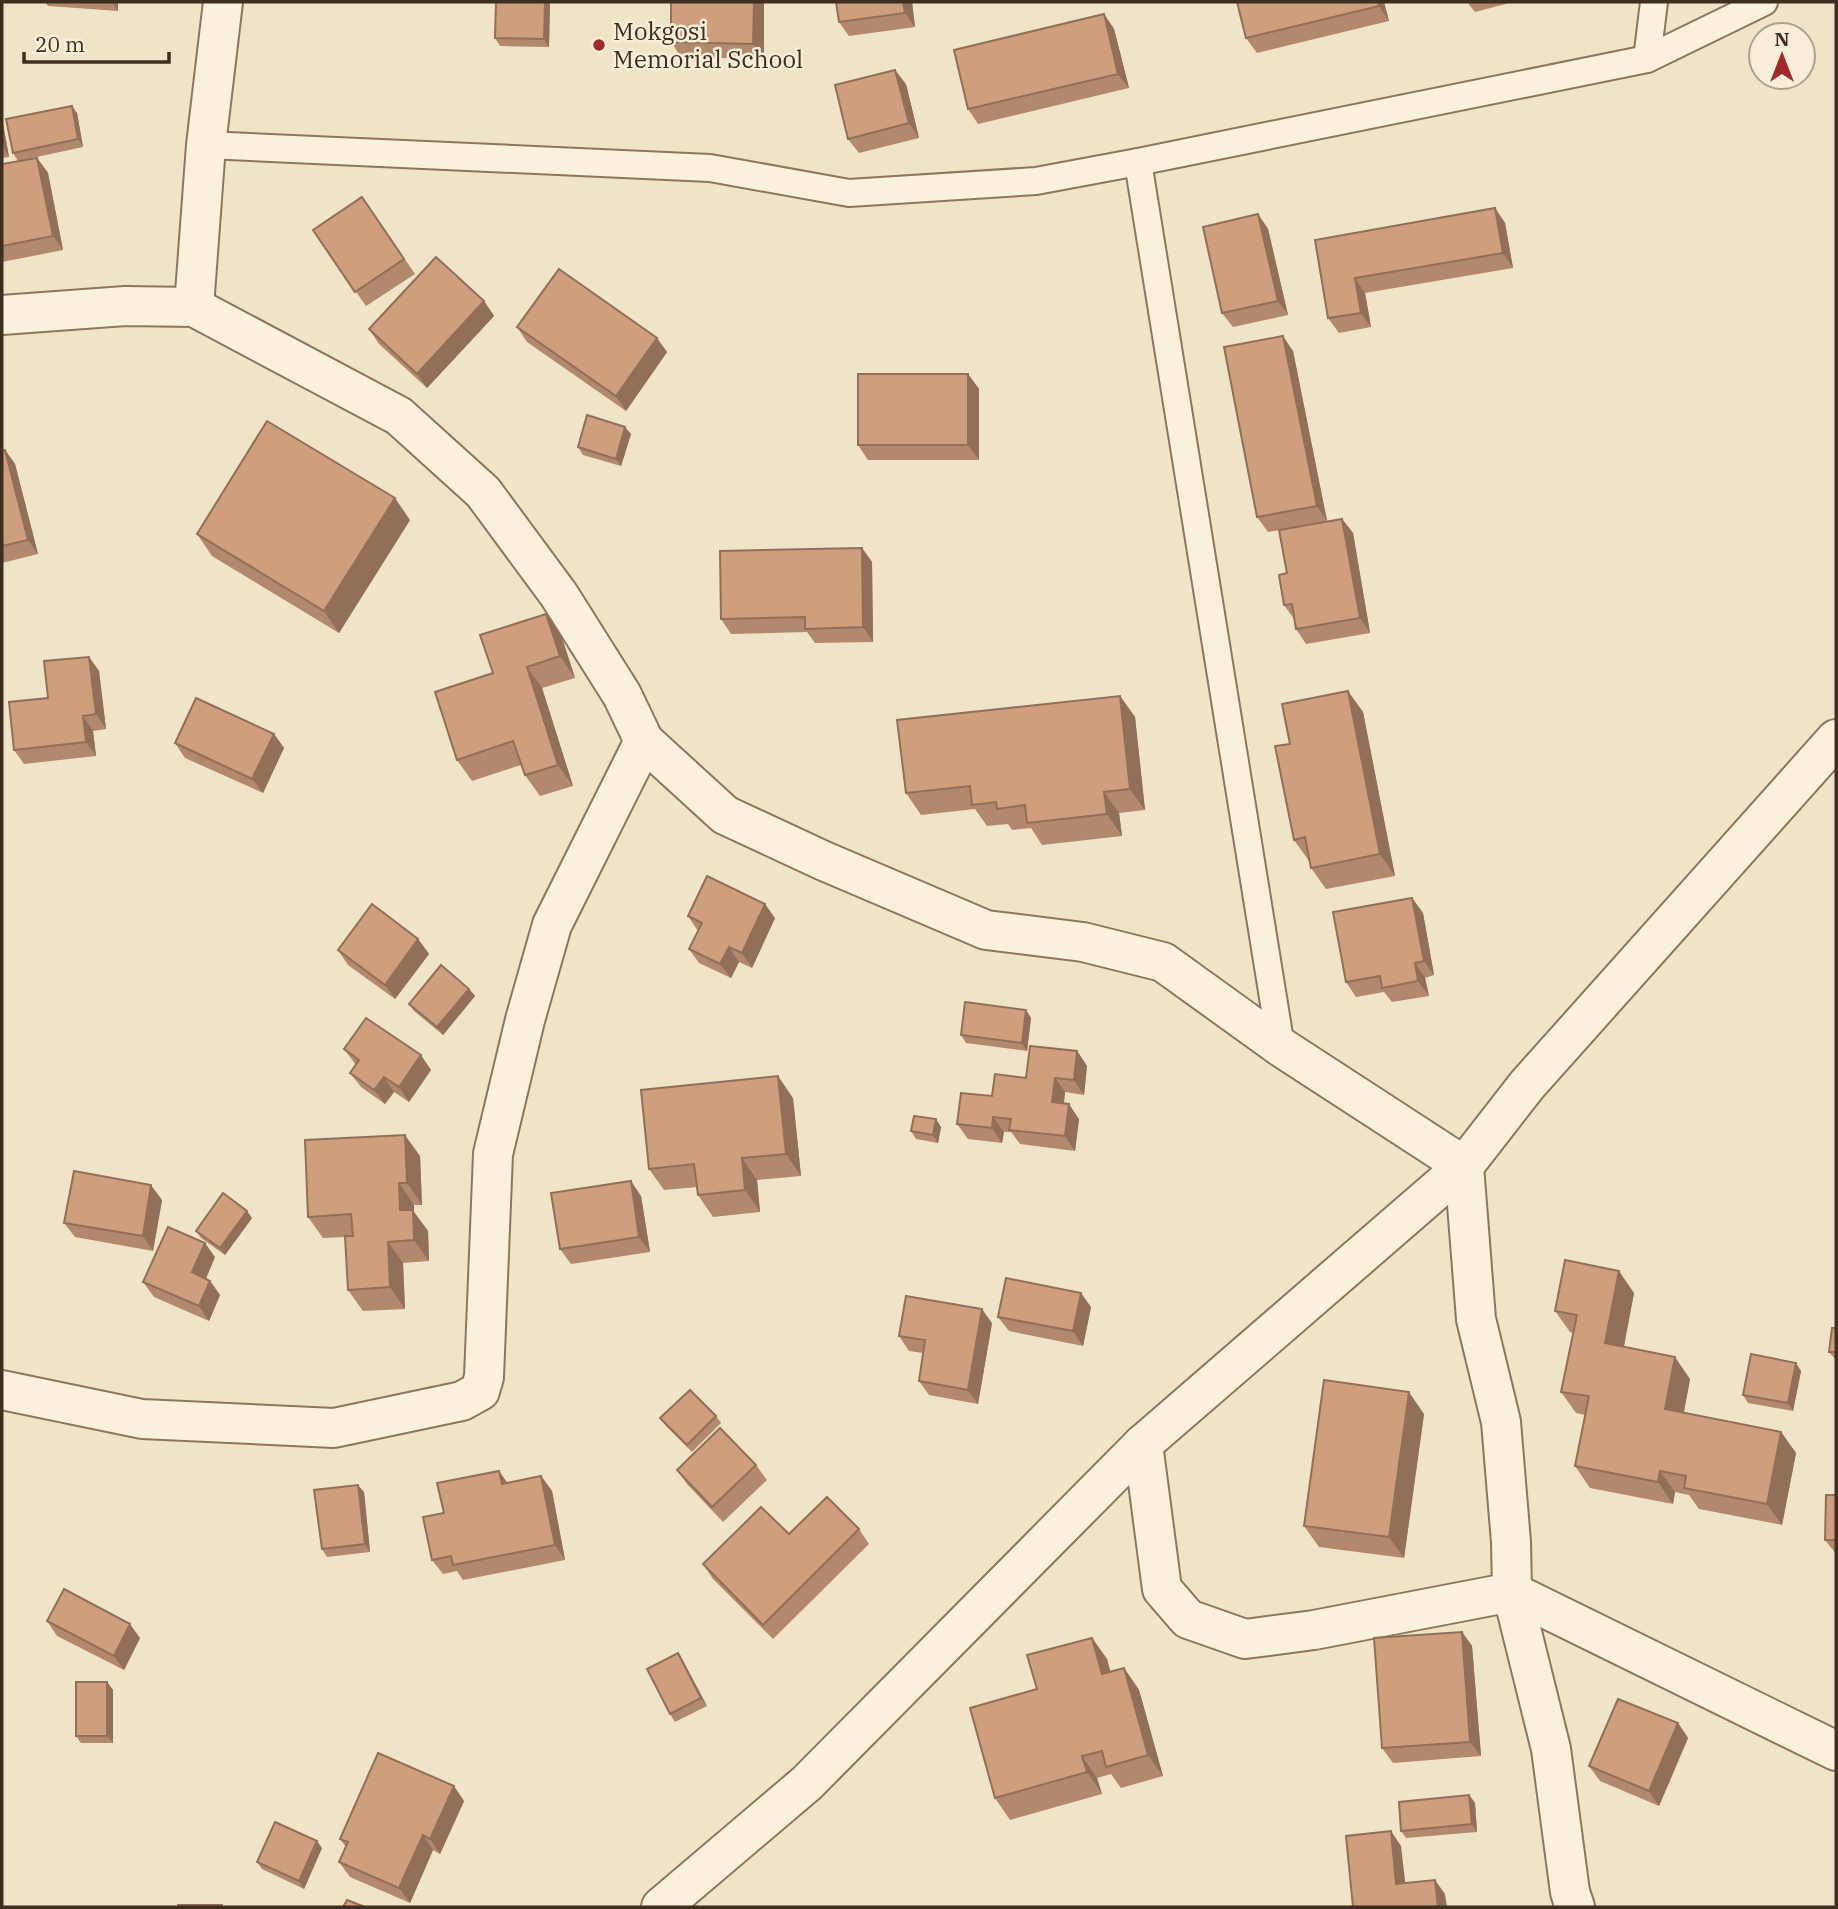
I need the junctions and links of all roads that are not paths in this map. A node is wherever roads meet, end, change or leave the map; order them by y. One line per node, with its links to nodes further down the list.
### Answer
1 (223, 2): 5 (street)
2 (1654, 2): 4 (lane)
3 (1764, 2): 4 (lane)
4 (1647, 59): 6 (lane)
5 (206, 145): 6 (lane); 7 (street)
6 (1138, 162): 11 (lane)
7 (194, 307): 8 (street); 10 (street)
8 (2, 315)
9 (1836, 738): 12 (street)
10 (644, 741): 11 (street); 13 (street)
11 (1281, 1047): 12 (street)
12 (1464, 1166): 14 (street); 15 (street)
13 (2, 1390)
14 (1143, 1444): 15 (street); 17 (street)
15 (1512, 1592): 16 (street); 18 (street)
16 (1836, 1751)
17 (661, 1907)
18 (1574, 1907)

